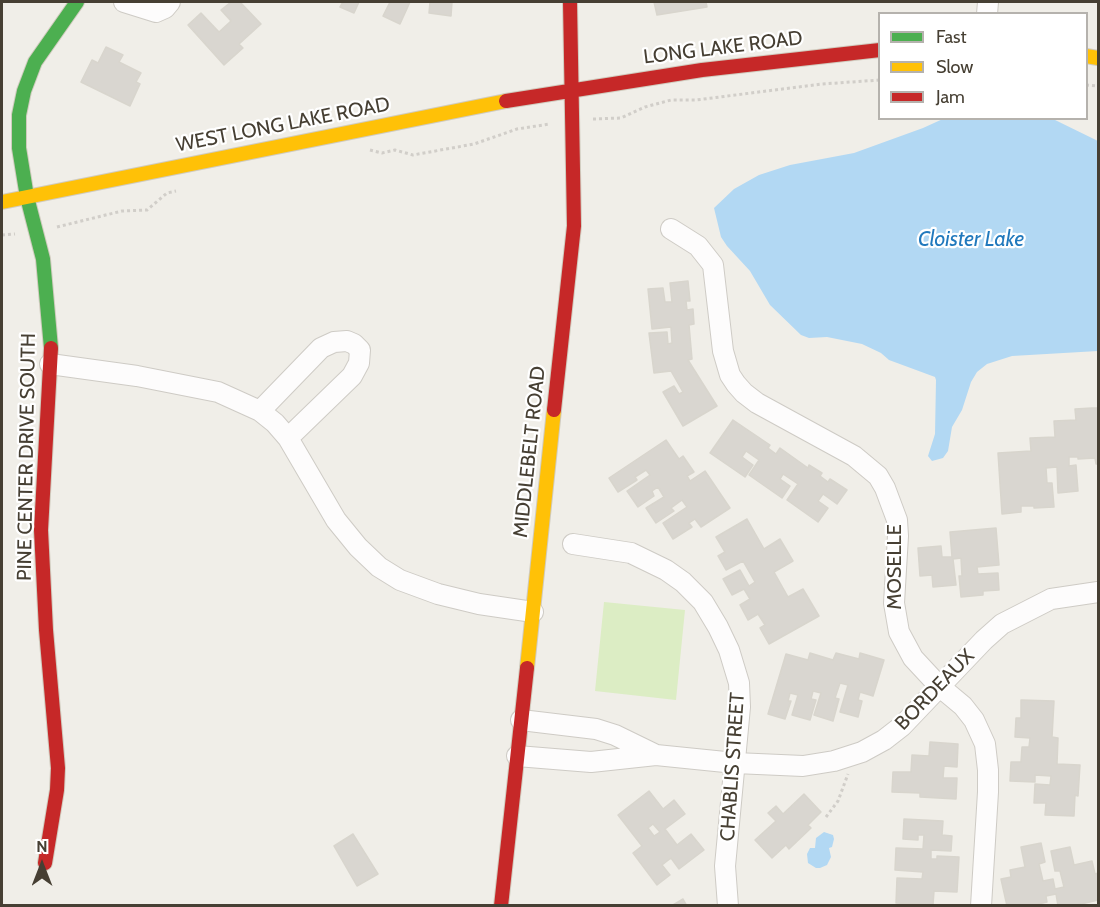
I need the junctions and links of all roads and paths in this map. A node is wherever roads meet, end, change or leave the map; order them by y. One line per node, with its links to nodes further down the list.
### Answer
1 (77, 2): 11 (street, PINE CENTER DRIVE SOUTH)
2 (124, 2): 3 (street)
3 (170, 2)
4 (570, 2): 7 (street, MIDDLEBELT ROAD)
5 (878, 50): 7 (street, LONG LAKE ROAD)
6 (878, 80): 8 (path)
7 (572, 89): 8 (street, MIDDLEBELT ROAD); 11 (street, WEST LONG LAKE ROAD)
8 (572, 122): 9 (path); 21 (street, MIDDLEBELT ROAD)
9 (366, 150)
10 (176, 191): 14 (path)
11 (27, 197): 12 (street, WEST LONG LAKE ROAD); 14 (street, PINE CENTER DRIVE SOUTH)
12 (2, 202)
13 (671, 229): 22 (street, MOSELLE)
14 (36, 231): 15 (path); 16 (street, PINE CENTER DRIVE SOUTH)
15 (2, 235)
16 (50, 364): 17 (street); 29 (street, PINE CENTER DRIVE SOUTH)
17 (260, 411): 18 (street); 18 (street)
18 (288, 438): 21 (street)
19 (573, 544): 26 (street, CHABLIS STREET)
20 (1098, 592): 22 (street, BORDEAUX)
21 (533, 612): 23 (street, MIDDLEBELT ROAD)
22 (939, 686): 26 (street, BORDEAUX); 32 (street, MOSELLE)
23 (521, 720): 24 (street, BORDEAUX); 25 (street, MIDDLEBELT ROAD)
24 (656, 754): 25 (street, BORDEAUX); 26 (street, BORDEAUX)
25 (517, 756): 30 (street, MIDDLEBELT ROAD)
26 (735, 763): 31 (street, CHABLIS STREET)
27 (848, 767): 28 (path)
28 (826, 817)
29 (45, 863)
30 (501, 906)
31 (728, 906)
32 (981, 906)

